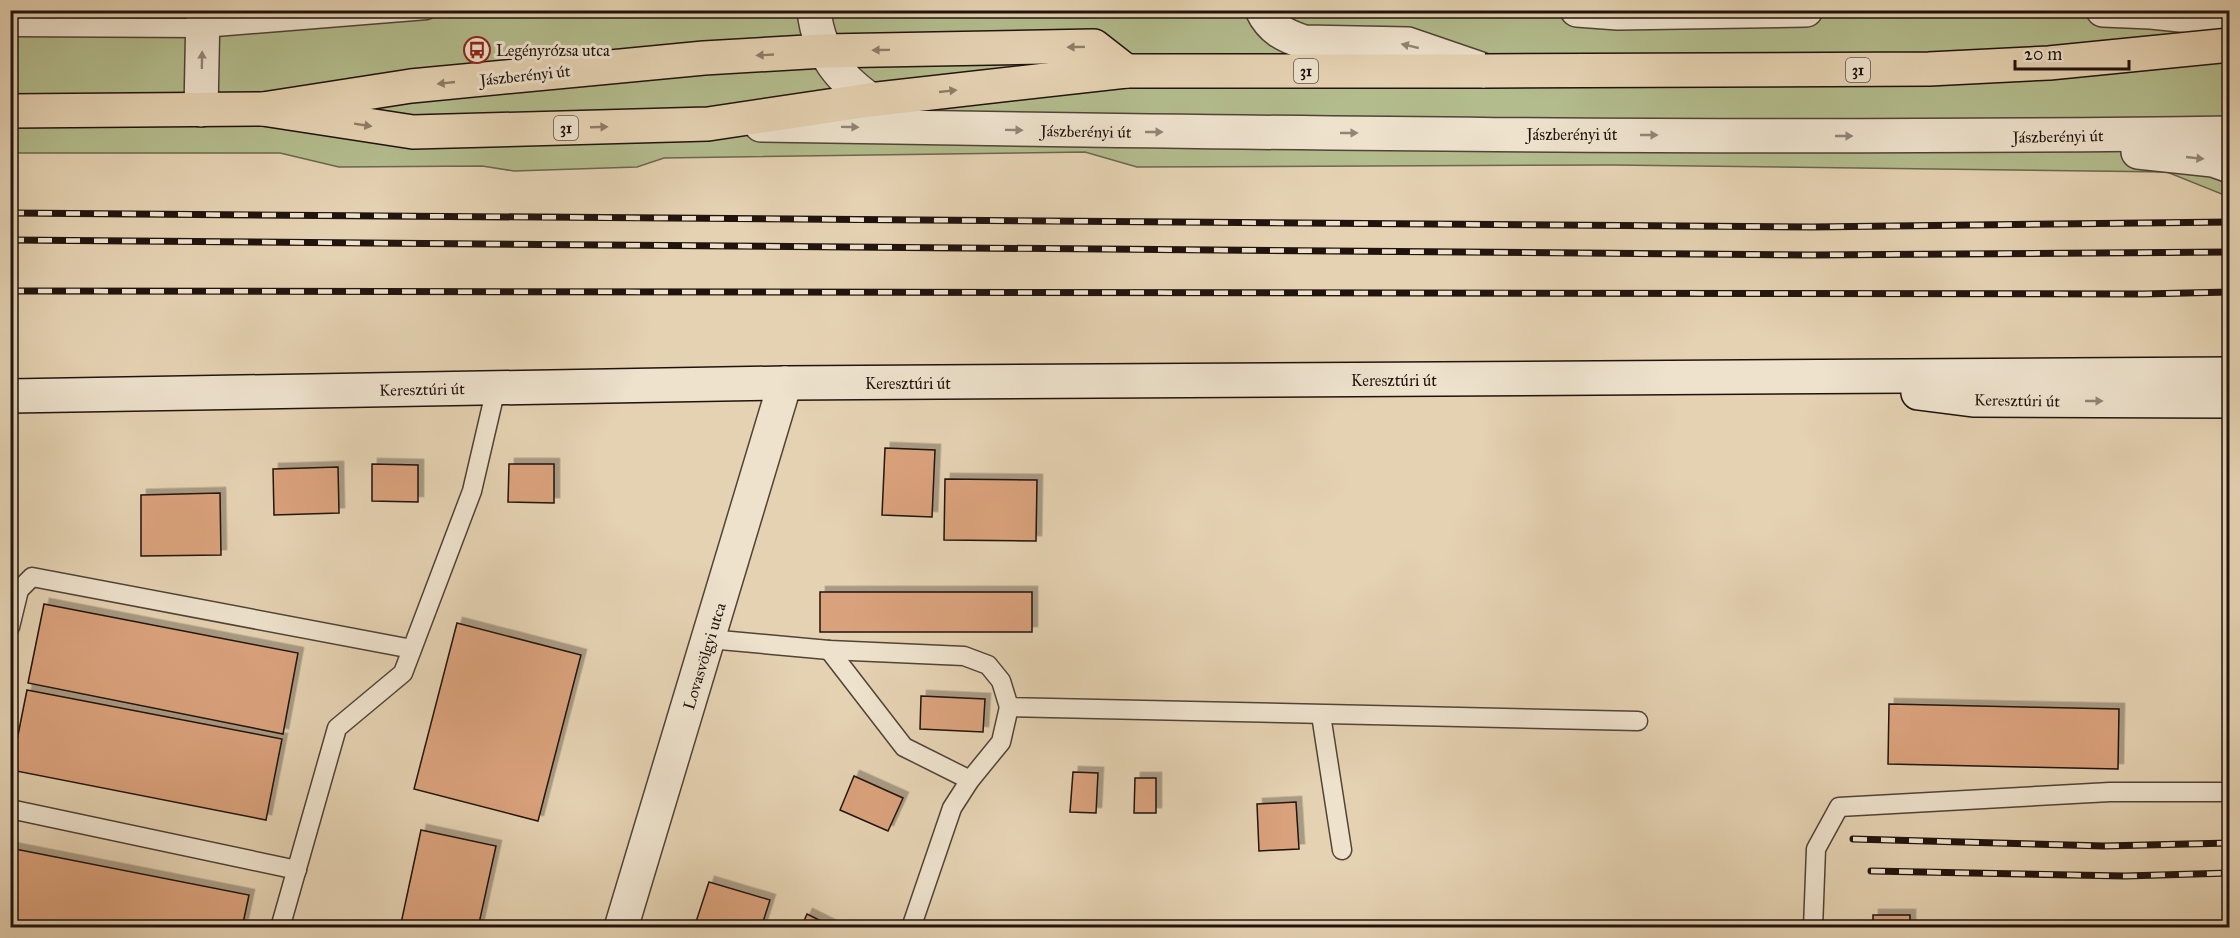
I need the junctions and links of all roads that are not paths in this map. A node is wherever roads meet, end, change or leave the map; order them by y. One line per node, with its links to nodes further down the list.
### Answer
1 (427, 10): 8 (lane)
2 (814, 10): 12 (street)
3 (1262, 10): 14 (street, Jászberényi út, one-way to 3)
4 (1577, 10): 5 (street)
5 (1806, 10)
6 (2103, 10): 7 (street)
7 (2151, 12): 9 (street); 11 (street)
8 (203, 19): 10 (lane); 17 (street, one-way to 8)
9 (2229, 20)
10 (10, 27)
11 (2229, 47): 14 (main road, Jászberényi út / 31, bridge)
12 (824, 51): 13 (main road, Jászberényi út / 31, one-way to 12); 15 (street); 16 (main road, Jászberényi út / 31, one-way to 16)
13 (1126, 71): 14 (main road, Jászberényi út / 31); 15 (main road, Jászberényi út / 31, one-way to 13)
14 (1485, 71)
15 (869, 100): 19 (main road, Jászberényi út / 31); 20 (street)
16 (264, 109): 17 (main road, Jászberényi út / 31); 19 (main road, Jászberényi út / 31, one-way to 19)
17 (201, 110): 18 (main road, Jászberényi út / 31)
18 (10, 111)
19 (708, 124): 20 (street, Jászberényi út, one-way to 20)
20 (914, 128): 22 (street, Jászberényi út, one-way to 22)
21 (2229, 133): 22 (street, Jászberényi út)
22 (1990, 137): 23 (street, one-way to 23)
23 (2229, 166)
24 (2229, 356): 25 (street)
25 (2164, 374): 26 (street, Keresztúri út); 27 (street, Keresztúri út)
26 (2229, 374)
27 (1806, 377): 28 (street, Keresztúri út); 31 (street, Keresztúri út, one-way to 31)
28 (785, 383): 29 (street, Keresztúri út); 33 (street, Lovasvölgyi utca)
29 (496, 388): 30 (street, Keresztúri út); 34 (lane)
30 (10, 396)
31 (2229, 401)
32 (10, 627): 34 (lane)
33 (709, 639): 35 (lane); 45 (street, Lovasvölgyi utca)
34 (412, 649): 43 (lane)
35 (829, 650): 36 (lane); 39 (lane)
36 (1009, 707): 37 (lane); 39 (lane)
37 (1321, 715): 38 (lane); 42 (lane)
38 (1638, 721)
39 (970, 780): 46 (lane)
40 (2229, 792): 47 (lane)
41 (10, 809): 43 (lane)
42 (1342, 850)
43 (297, 870): 44 (lane)
44 (280, 927)
45 (621, 927)
46 (911, 927)
47 (1813, 927)

